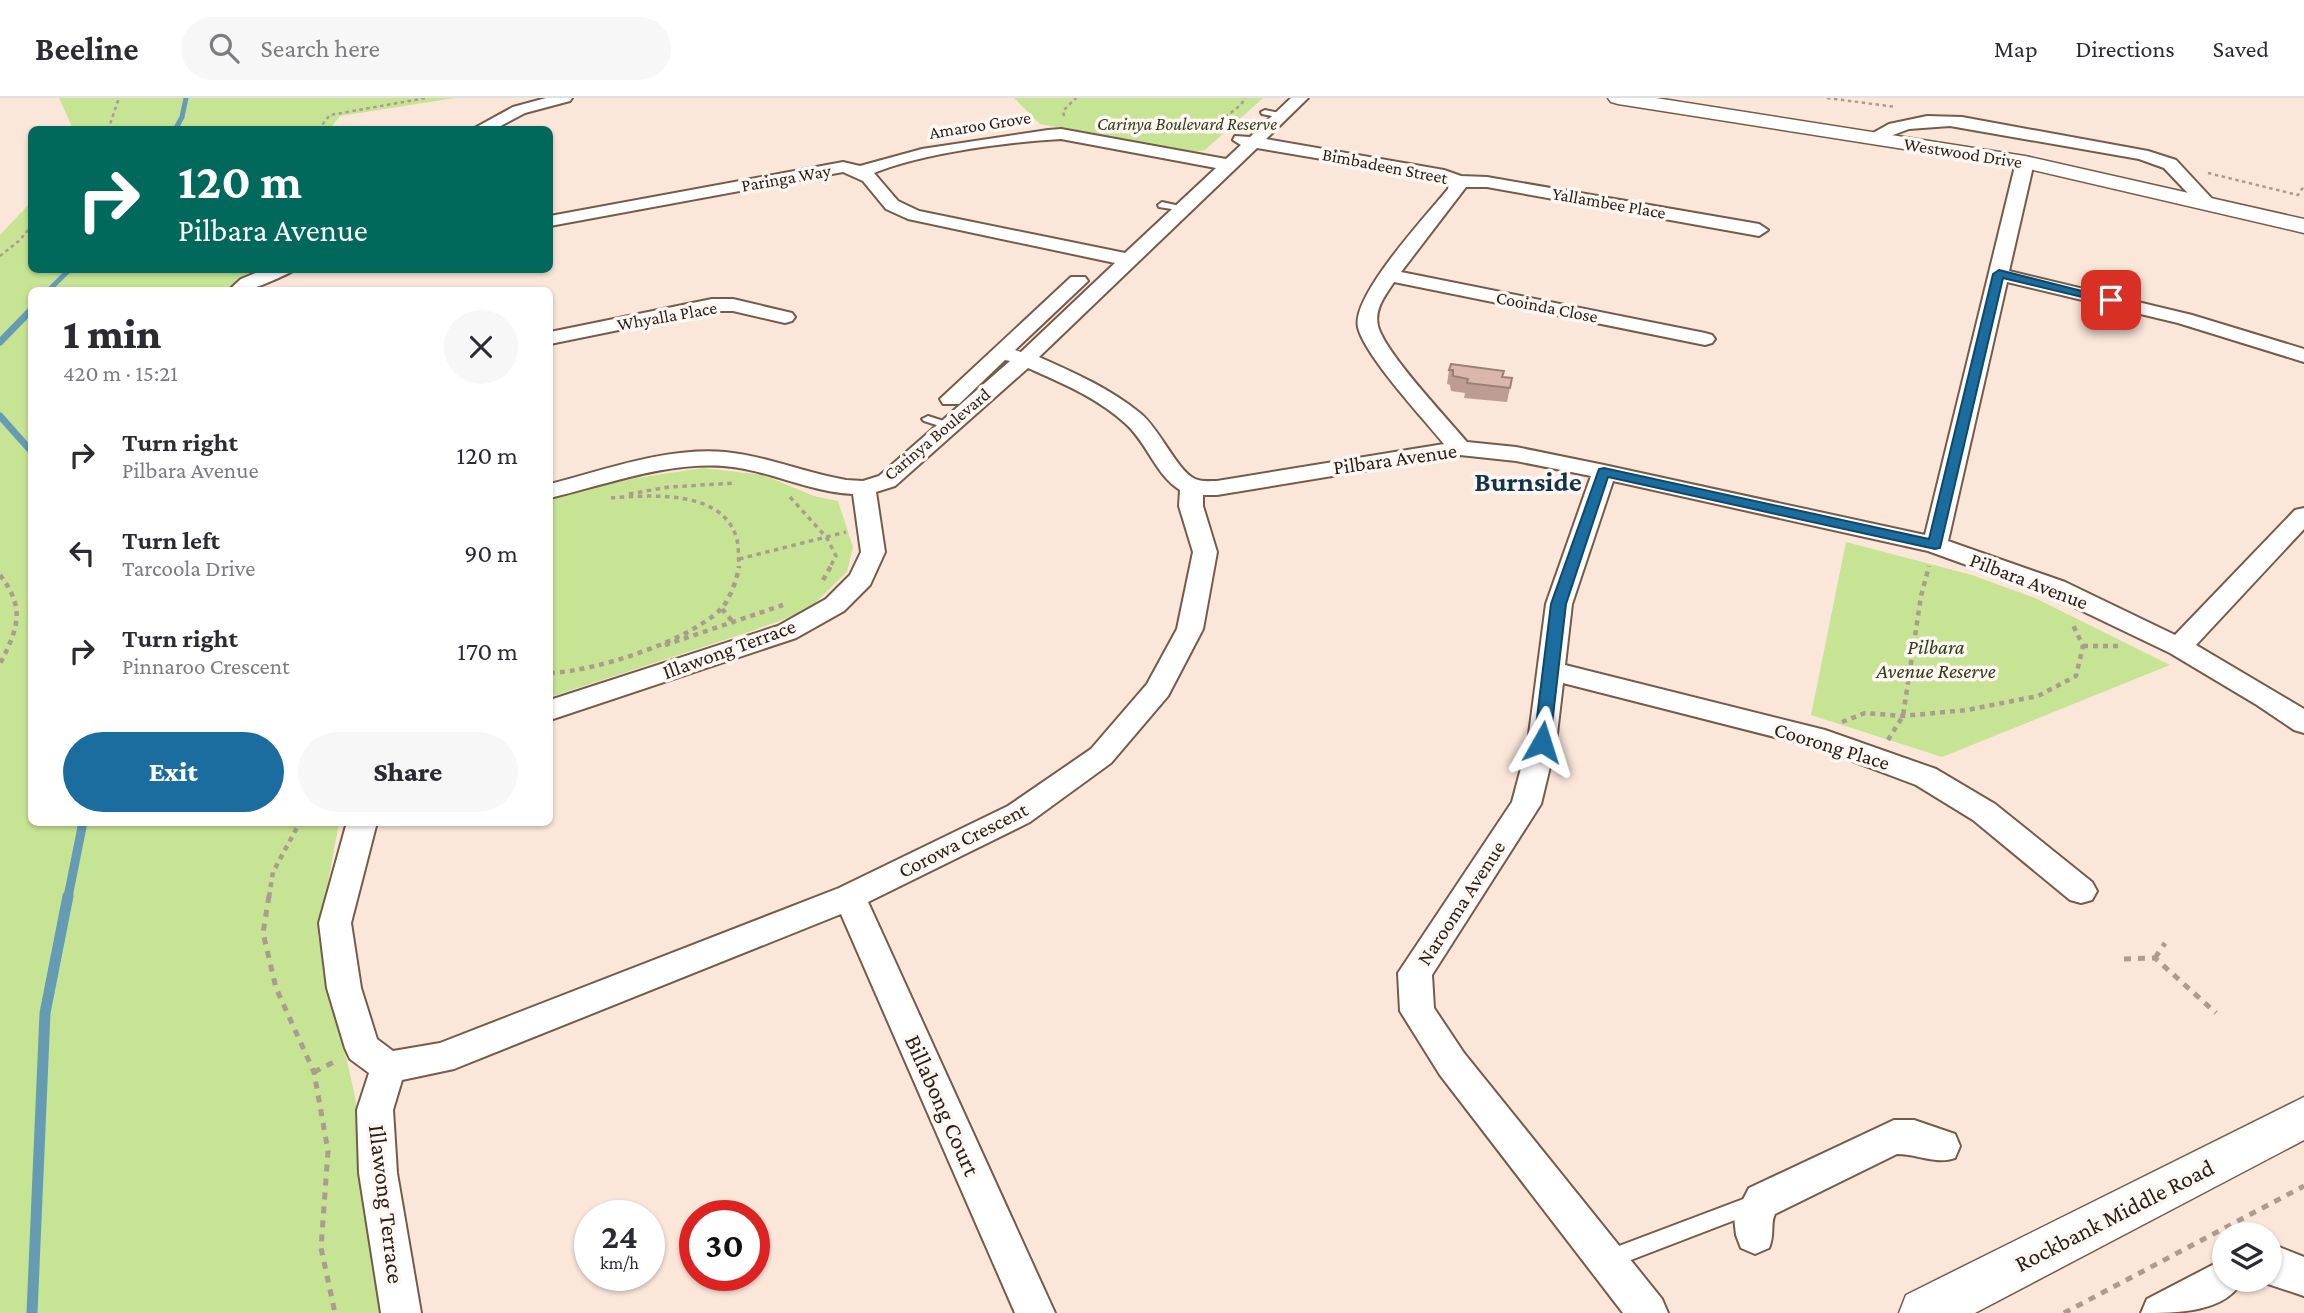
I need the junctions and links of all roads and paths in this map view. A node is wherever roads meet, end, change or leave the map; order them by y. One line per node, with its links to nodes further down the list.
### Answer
1 (119, 98): 10 (path)
2 (426, 98): 11 (path)
3 (564, 98): 12 (street)
4 (1076, 98): 9 (path)
5 (1247, 98): 13 (path)
6 (1300, 98): 8 (street, Carinya Boulevard)
7 (1618, 98): 14 (street, Westwood Drive)
8 (1276, 109): 15 (street, Carinya Boulevard)
9 (1065, 124)
10 (109, 126)
11 (321, 126)
12 (488, 126)
13 (1158, 132)
14 (1872, 138): 16 (street, Westwood Drive); 20 (street)
15 (1244, 141): 17 (street, Carinya Boulevard); 19 (street, Bimbadeen Street)
16 (2025, 162): 20 (street, Westwood Drive); 31 (street)
17 (1219, 163): 18 (street, Amaroo Grove); 21 (street, Carinya Boulevard); 22 (street, Carinya Boulevard)
18 (863, 171): 23 (street, Paringa Way); 27 (street)
19 (1458, 181): 26 (street, Yallambee Place); 32 (street, Bimbadeen Street)
20 (2206, 202): 24 (street, Westwood Drive)
21 (1162, 205): 22 (lane); 27 (street, Carinya Boulevard)
22 (1184, 208): 29 (street, Carinya Boulevard)
23 (553, 219)
24 (2302, 222)
25 (28, 230): 28 (path)
26 (1759, 230)
27 (1108, 255): 29 (street); 34 (street, Carinya Boulevard)
28 (0, 256)
29 (1129, 260): 35 (street, Carinya Boulevard)
30 (272, 273): 33 (street)
31 (1999, 274): 42 (street); 57 (street)
32 (1388, 275): 40 (street, Cooinda Close); 45 (street, Bimbadeen Street)
33 (241, 287)
34 (1066, 291): 35 (lane); 36 (street, Carinya Boulevard)
35 (1088, 296): 37 (street, Carinya Boulevard)
36 (1047, 308): 37 (lane); 41 (street, Carinya Boulevard)
37 (1071, 313): 41 (street, Carinya Boulevard)
38 (785, 317): 39 (street, Whyalla Place)
39 (553, 337)
40 (1705, 339)
41 (1013, 356): 43 (street, Carinya Boulevard); 44 (street, Carinya Boulevard); 49 (street)
42 (2304, 356)
43 (928, 419): 44 (lane); 50 (street, Carinya Boulevard)
44 (948, 426): 50 (street, Carinya Boulevard)
45 (1460, 448): 46 (street, Pilbara Avenue); 49 (street, Pilbara Avenue)
46 (1604, 472): 57 (street, Pilbara Avenue); 68 (street, Narooma Avenue)
47 (748, 484): 48 (path)
48 (705, 486): 53 (path); 53 (path)
49 (1192, 487): 78 (street, Corowa Crescent)
50 (864, 488): 51 (street); 55 (street, Illawong Terrace)
51 (553, 490)
52 (780, 493): 56 (path)
53 (694, 499): 58 (path)
54 (2304, 515): 66 (street)
55 (867, 526): 56 (path); 70 (street, Illawong Terrace)
56 (827, 538): 58 (path); 60 (path)
57 (1935, 545): 61 (street, Pilbara Avenue); 71 (path)
58 (739, 559): 63 (path)
59 (0, 575): 67 (path)
60 (814, 587)
61 (2056, 588): 66 (street, Pilbara Avenue); 71 (path)
62 (785, 604): 64 (path)
63 (722, 609): 64 (path); 65 (path)
64 (733, 622): 65 (path)
65 (665, 645): 69 (path)
66 (2179, 647): 72 (street, Pilbara Avenue)
67 (0, 664)
68 (1550, 670): 73 (street, Coorong Place); 88 (street, Narooma Avenue)
69 (553, 673)
70 (553, 709)
71 (1903, 716): 73 (path); 74 (path)
72 (2304, 723)
73 (1825, 740): 74 (street, Coorong Place)
74 (1877, 759): 77 (street, Coorong Place)
75 (298, 826): 92 (path)
76 (361, 826): 83 (street)
77 (2081, 891)
78 (850, 897): 83 (street, Corowa Crescent); 94 (street, Billabong Court)
79 (2165, 943): 80 (path)
80 (2155, 958): 81 (path); 82 (path)
81 (2124, 959)
82 (2216, 1013)
83 (388, 1067): 93 (street, Illawong Terrace)
84 (2304, 1118): 96 (street, Rockbank Middle Road)
85 (1942, 1146): 87 (street)
86 (2304, 1186): 97 (path)
87 (1759, 1218): 88 (lane)
88 (1605, 1261): 95 (street, Narooma Avenue)
89 (2282, 1267): 90 (street)
90 (2304, 1277)
91 (2212, 1285): 98 (street)
92 (335, 1313)
93 (401, 1313)
94 (1035, 1313)
95 (1648, 1313)
96 (1924, 1313)
97 (2064, 1313)
98 (2161, 1313)

